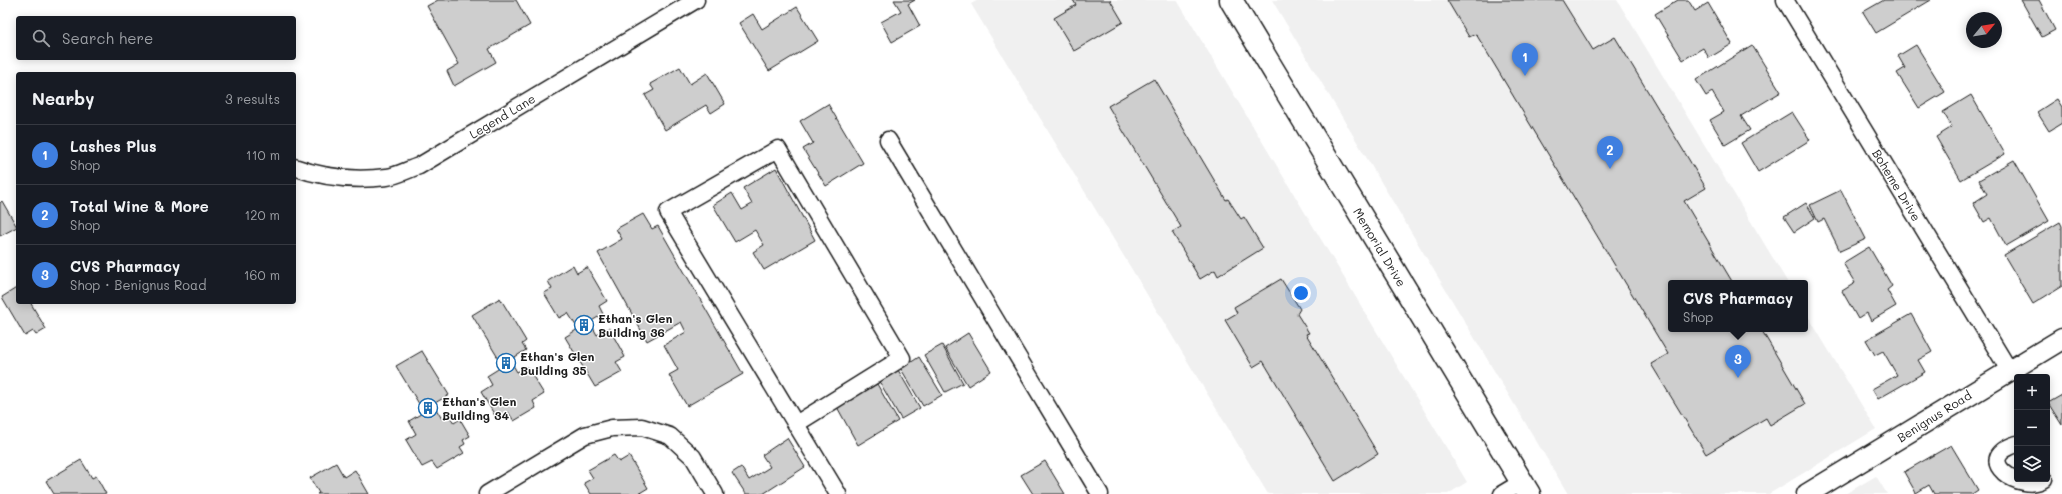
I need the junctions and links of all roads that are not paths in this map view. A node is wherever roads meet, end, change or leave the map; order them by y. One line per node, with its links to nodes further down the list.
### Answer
1 (696, 0): 5 (street, Legend Lane)
2 (1231, 0): 11 (main road, Memorial Drive)
3 (1785, 0): 7 (street, Boheme Drive)
4 (888, 140): 15 (street)
5 (296, 168)
6 (2062, 339): 7 (street, Benignus Road)
7 (2009, 370): 17 (street, Benignus Road)
8 (796, 424): 8 (street); 14 (street)
9 (2014, 445): 10 (street)
10 (2041, 487)
11 (1526, 488): 16 (street)
12 (487, 494): 13 (street)
13 (715, 494)
14 (838, 494)
15 (1100, 494)
16 (1502, 494)
17 (1807, 494)

